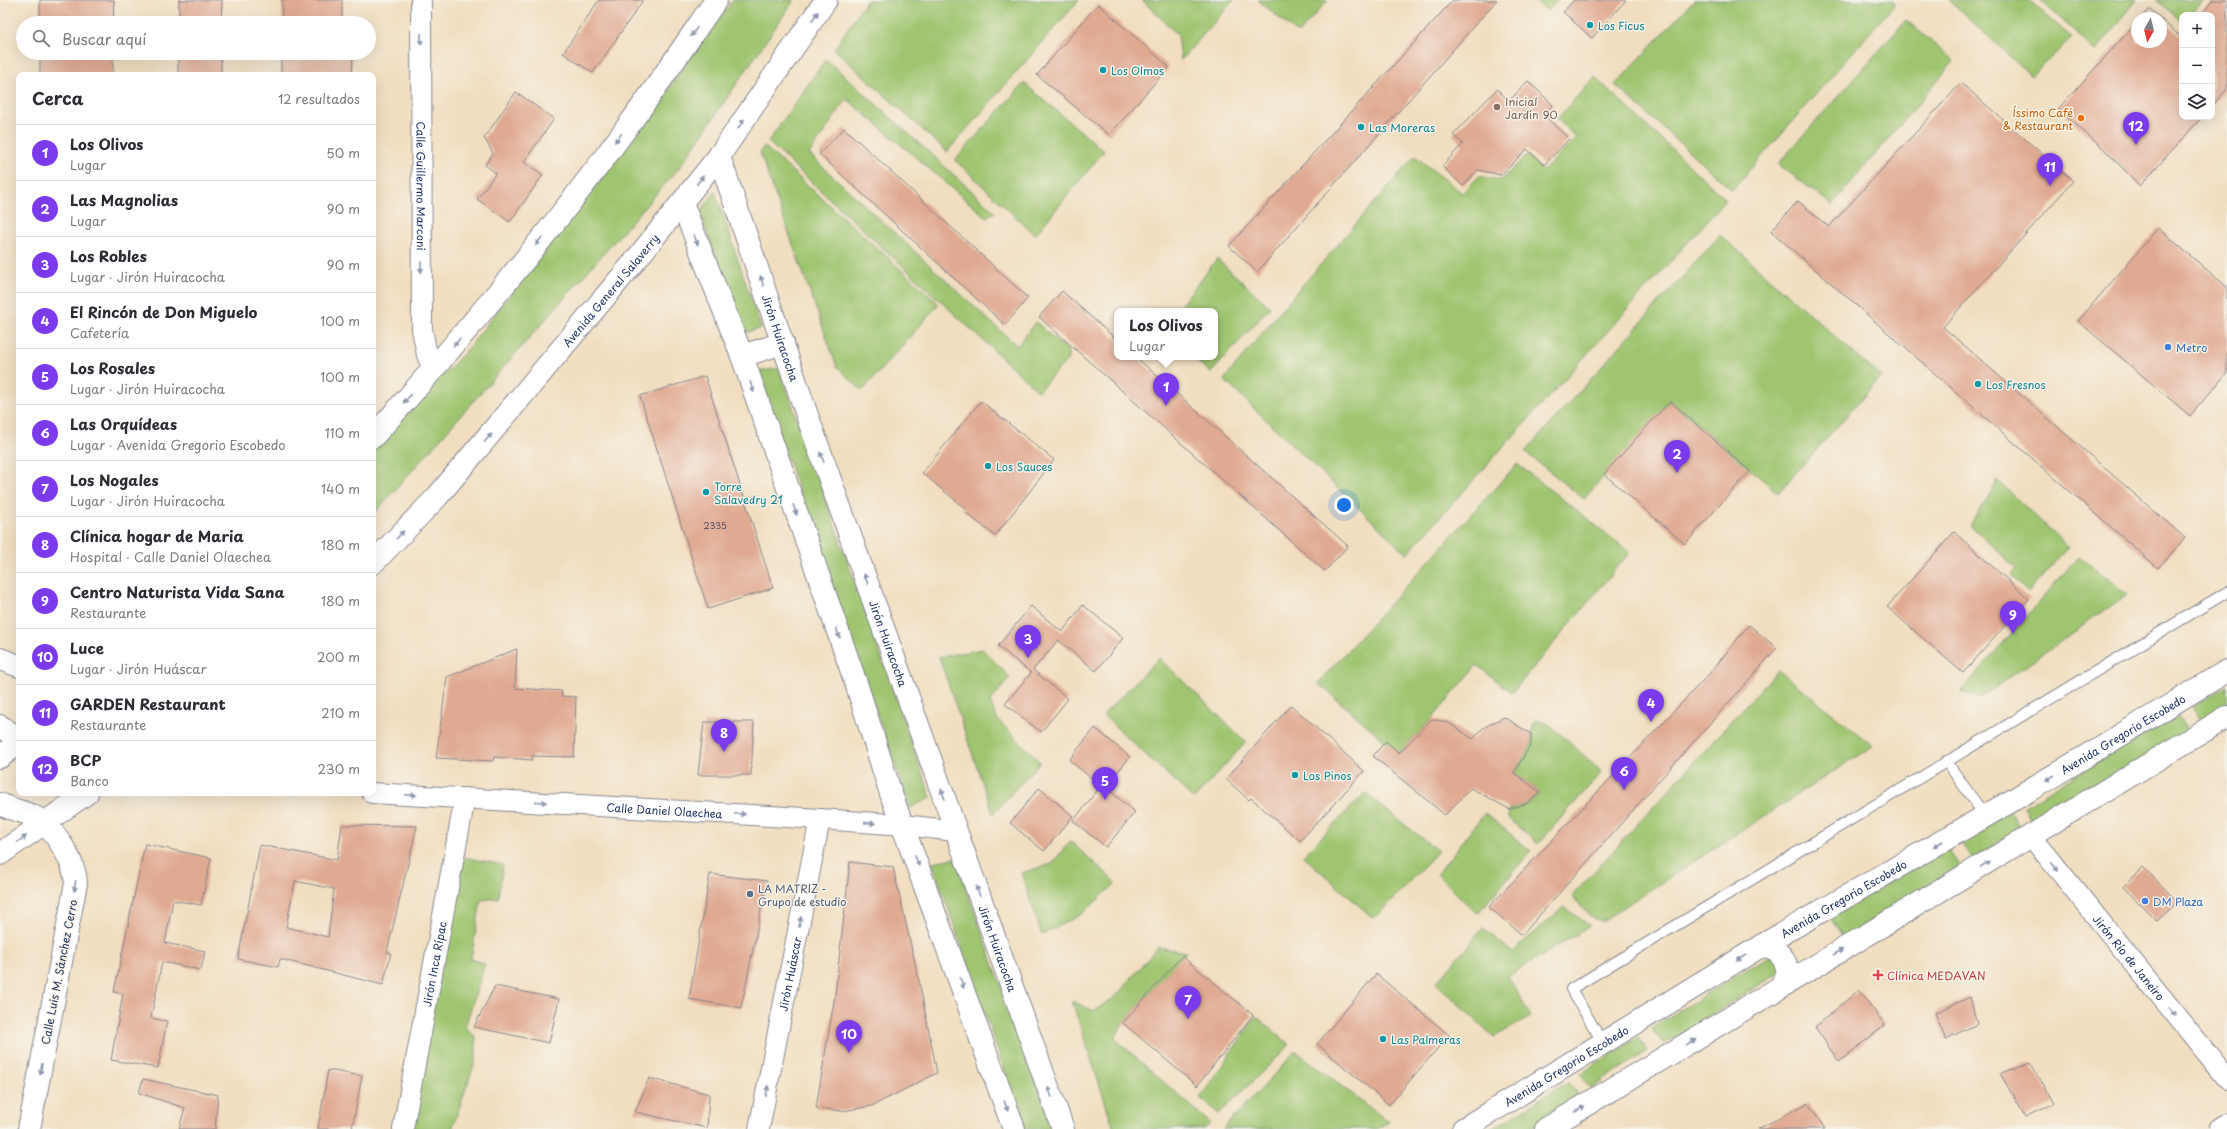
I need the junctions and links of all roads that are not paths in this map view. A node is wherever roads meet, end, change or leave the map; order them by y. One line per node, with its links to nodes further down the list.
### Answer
1 (420, 0): 8 (street, Calle Guillermo Marconi, one-way to 8)
2 (716, 0): 8 (street, one-way to 8)
3 (826, 0): 4 (street, Avenida General Salaverry, one-way to 3)
4 (719, 156): 5 (street, Avenida General Salaverry, one-way to 4); 6 (street, Jirón Huiracocha, one-way to 4)
5 (682, 203): 7 (street, one-way to 7); 10 (street, Avenida General Salaverry, one-way to 5)
6 (783, 344): 7 (street); 29 (street, Jirón Huiracocha, one-way to 6)
7 (742, 356): 28 (street, one-way to 28)
8 (433, 370): 9 (street, one-way to 9)
9 (376, 434)
10 (376, 560)
11 (2227, 592): 20 (lane)
12 (0, 658): 13 (street)
13 (16, 665)
14 (2227, 671): 25 (street, Avenida Gregorio Escobedo, one-way to 25)
15 (2227, 717): 30 (street)
16 (0, 726): 17 (street)
17 (16, 737)
18 (16, 745): 19 (street)
19 (0, 757)
20 (1946, 761): 25 (lane); 36 (lane)
21 (376, 793): 23 (street, Calle Daniel Olaechea, one-way to 23)
22 (75, 796): 27 (street)
23 (465, 798): 26 (street, Calle Daniel Olaechea, one-way to 26); 40 (street, Jirón Inca Rípac)
24 (0, 804): 27 (street)
25 (1985, 816): 32 (street, Avenida Gregorio Escobedo, one-way to 32)
26 (820, 819): 28 (street, Calle Daniel Olaechea, one-way to 28); 41 (street, Jirón Huáscar, one-way to 26)
27 (44, 824): 31 (street, one-way to 27); 39 (street, Calle Luis M. Sánchez Cerro, one-way to 39)
28 (904, 825): 29 (street, Calle Daniel Olaechea); 42 (street, one-way to 42)
29 (956, 831): 43 (street, Jirón Huiracocha, one-way to 29)
30 (2031, 836): 34 (street, one-way to 30); 37 (street, Jirón Río de Janeiro, one-way to 37)
31 (0, 854)
32 (1794, 928): 33 (street, Avenida Gregorio Escobedo); 34 (street)
33 (1761, 946): 35 (street); 36 (street, Avenida Gregorio Escobedo, one-way to 36)
34 (1818, 964): 35 (street)
35 (1782, 988): 45 (street, one-way to 35)
36 (1603, 1043): 44 (street, Avenida Gregorio Escobedo)
37 (2227, 1078)
38 (2227, 1125): 46 (street)
39 (29, 1129)
40 (403, 1129)
41 (760, 1129)
42 (1014, 1129)
43 (1062, 1129)
44 (1463, 1129)
45 (1546, 1129)
46 (2221, 1129)

